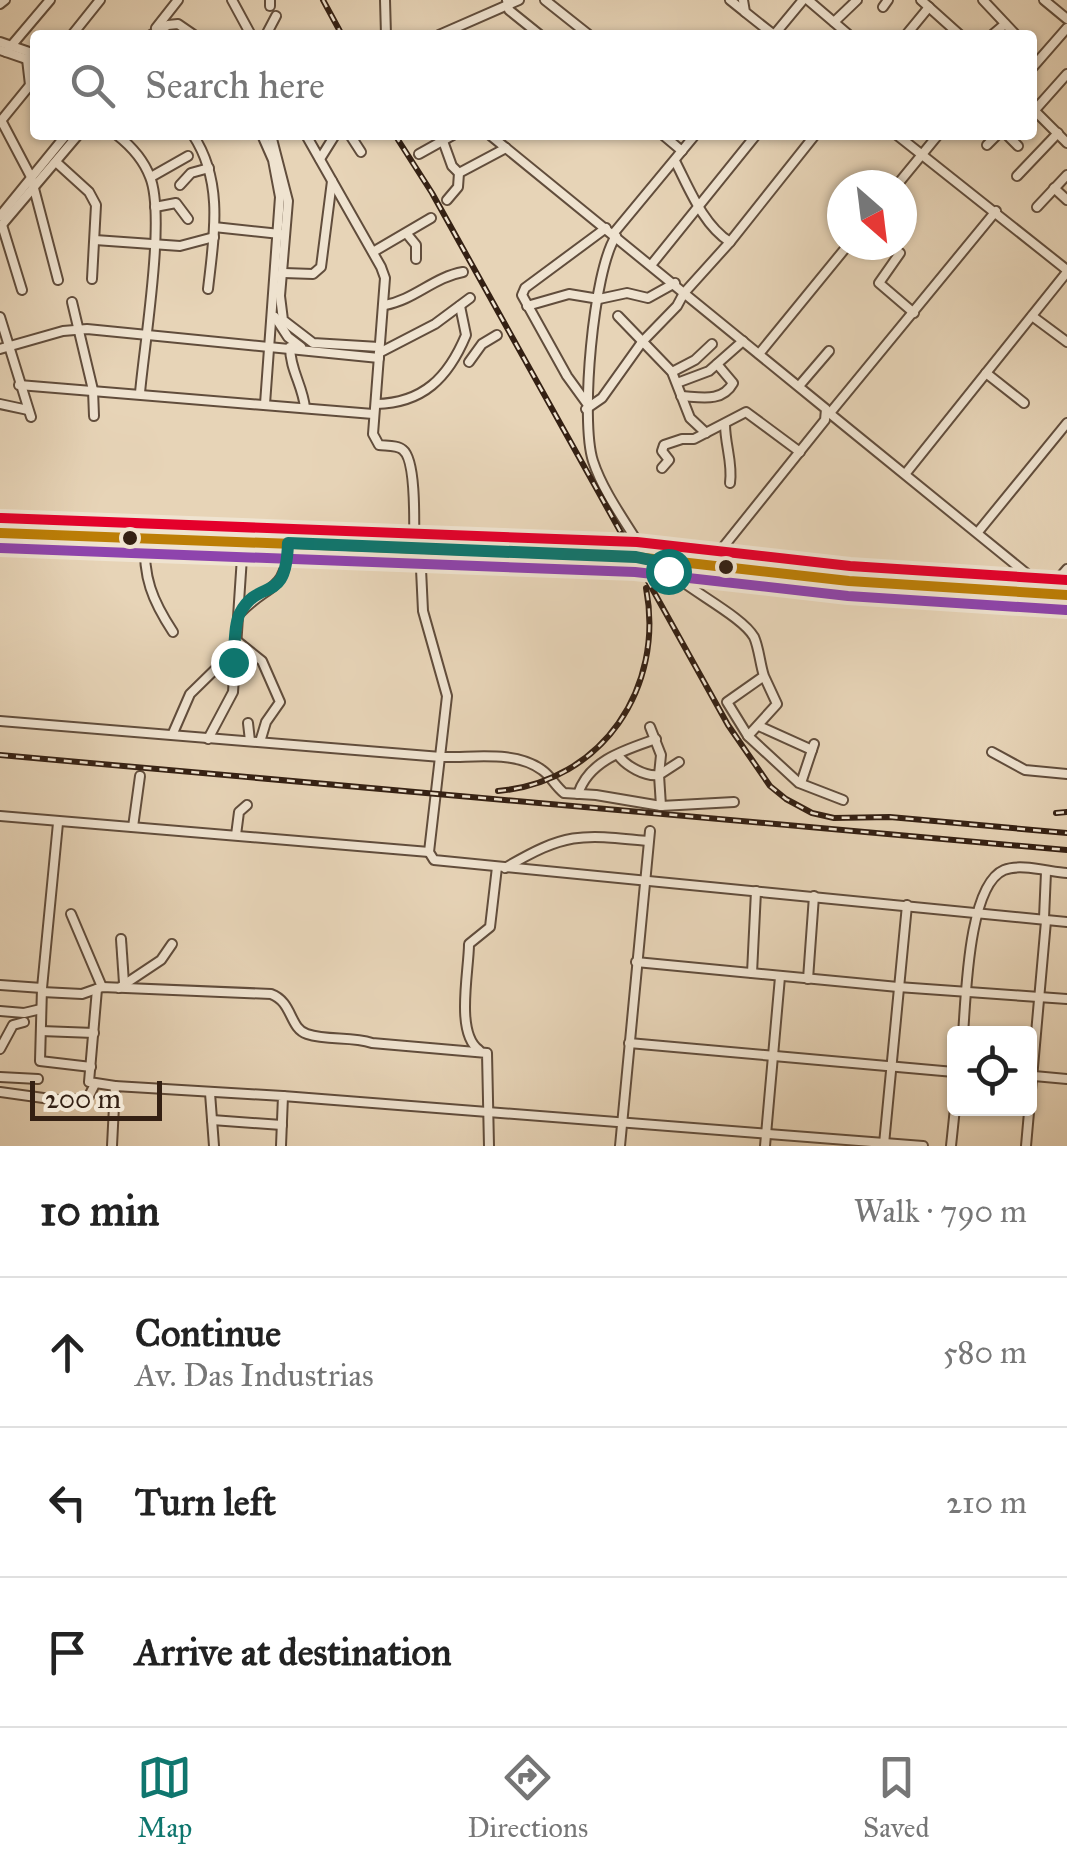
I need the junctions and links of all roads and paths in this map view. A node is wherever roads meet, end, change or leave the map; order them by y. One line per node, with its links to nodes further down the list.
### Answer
1 (50, 0): 44 (street)
2 (100, 0): 23 (street)
3 (178, 0): 17 (street)
4 (232, 0): 31 (street)
5 (385, 0): 33 (street)
6 (520, 0): 15 (street)
7 (546, 0): 36 (street)
8 (730, 0): 18 (street)
9 (743, 0): 18 (street)
10 (806, 0): 21 (street); 38 (street)
11 (857, 0): 21 (street)
12 (921, 0): 16 (street)
13 (984, 0): 22 (street)
14 (1044, 0): 20 (street)
15 (507, 2): 34 (street); 35 (street)
16 (929, 7): 40 (street); 41 (street)
17 (170, 11): 27 (street); 30 (street)
18 (745, 12): 37 (street)
19 (276, 16): 32 (street)
20 (1067, 18)
21 (834, 22): 39 (street)
22 (1005, 24): 42 (street); 43 (street)
23 (80, 26): 25 (street); 26 (street)
24 (1067, 28): 46 (street)
25 (76, 30)
26 (85, 30)
27 (154, 30)
28 (161, 30): 29 (street)
29 (185, 30)
30 (186, 30)
31 (248, 30)
32 (269, 30)
33 (386, 30)
34 (449, 30)
35 (535, 30)
36 (583, 30)
37 (768, 30)
38 (779, 30)
39 (843, 30)
40 (910, 30)
41 (954, 30)
42 (998, 30)
43 (1011, 30)
44 (4, 47): 45 (street)
45 (30, 57)
46 (1037, 62)
47 (1067, 74): 49 (street)
48 (30, 85): 52 (street)
49 (1063, 88): 50 (street)
50 (1037, 107)
51 (1037, 114): 53 (street)
52 (1, 121): 90 (street)
53 (1058, 133): 73 (street); 89 (street)
54 (68, 140): 90 (street)
55 (70, 140): 84 (street)
56 (124, 140): 91 (street)
57 (195, 140): 85 (street)
58 (264, 140): 107 (street)
59 (273, 140): 107 (street)
60 (309, 140): 82 (street)
61 (332, 140): 82 (street)
62 (353, 140): 78 (street)
63 (496, 140): 76 (street)
64 (669, 140): 77 (street)
65 (692, 140): 77 (street)
66 (752, 140): 98 (street)
67 (811, 140): 110 (street)
68 (904, 140): 80 (street)
69 (934, 140): 80 (street)
70 (992, 140): 74 (street)
71 (1012, 140): 75 (street)
72 (443, 141): 79 (street); 87 (street)
73 (1067, 144)
74 (987, 145)
75 (1018, 146)
76 (506, 148): 87 (street); 106 (street)
77 (682, 151): 83 (street)
78 (361, 152)
79 (419, 154)
80 (923, 155): 86 (street); 101 (street)
81 (188, 156): 91 (street)
82 (320, 159): 92 (street)
83 (675, 161): 98 (street); 106 (street)
84 (56, 162): 94 (street); 109 (street)
85 (209, 168): 93 (street); 105 (street)
86 (910, 170)
87 (459, 173): 96 (street)
88 (1067, 175): 95 (street)
89 (1017, 176)
90 (32, 178): 94 (street); 104 (street)
91 (150, 178): 99 (street)
92 (332, 181): 112 (street); 119 (street)
93 (180, 185)
94 (33, 188): 104 (street); 121 (street)
95 (1054, 188): 97 (street); 100 (street)
96 (447, 200)
97 (1067, 200)
98 (699, 206): 110 (street); 116 (street)
99 (155, 207): 103 (street); 111 (street)
100 (1038, 207)
101 (996, 211): 117 (street); 134 (street)
102 (430, 218): 108 (street)
103 (188, 219)
104 (1, 222): 124 (street)
105 (214, 232): 107 (street); 111 (street); 123 (street)
106 (612, 232): 116 (street); 128 (street); 132 (street)
107 (282, 234): 119 (street); 126 (street)
108 (406, 234): 112 (street); 113 (street)
109 (95, 240): 111 (street); 120 (street)
110 (730, 242): 125 (street)
111 (154, 244): 140 (street)
112 (373, 252): 130 (street)
113 (416, 259)
114 (836, 260): 154 (street)
115 (895, 260): 134 (street)
116 (652, 264): 122 (street)
117 (1067, 271): 136 (street)
118 (463, 272): 130 (street)
119 (284, 273): 126 (street)
120 (92, 278)
121 (58, 280)
122 (674, 284): 125 (street); 128 (street)
123 (208, 288)
124 (22, 290)
125 (684, 292): 142 (street); 143 (street)
126 (276, 296): 133 (street); 151 (street)
127 (470, 298): 131 (street)
128 (599, 298): 132 (street); 168 (street)
129 (72, 302): 139 (street)
130 (385, 305): 153 (street)
131 (460, 306): 138 (street); 153 (street)
132 (527, 306): 168 (street)
133 (274, 314): 147 (street); 150 (street)
134 (914, 314): 171 (street)
135 (618, 316): 143 (street)
136 (1032, 316): 144 (street); 158 (street)
137 (0, 317): 148 (street)
138 (466, 328): 145 (street); 170 (street)
139 (81, 329): 140 (street); 148 (street); 162 (street)
140 (145, 335): 147 (street); 163 (street)
141 (497, 335): 145 (street)
142 (743, 341): 154 (street); 156 (street)
143 (642, 342): 157 (street); 168 (street)
144 (1067, 342)
145 (482, 344): 155 (street)
146 (712, 344): 157 (street)
147 (268, 346): 149 (street); 167 (street)
148 (4, 348): 160 (street)
149 (290, 348): 150 (street); 169 (street)
150 (305, 349): 151 (street)
151 (342, 350): 153 (street)
152 (828, 351): 161 (street)
153 (379, 352): 170 (street)
154 (759, 354): 161 (street)
155 (469, 362)
156 (717, 364): 159 (street); 164 (street)
157 (672, 372): 159 (street)
158 (986, 373): 165 (street); 178 (street)
159 (677, 383): 164 (street)
160 (19, 385): 162 (street); 166 (street)
161 (799, 386): 171 (street)
162 (94, 390): 163 (street); 172 (street)
163 (140, 393): 167 (street)
164 (681, 396): 175 (street)
165 (1024, 403)
166 (0, 404)
167 (264, 404): 169 (street)
168 (587, 407): 186 (street)
169 (305, 408): 170 (street)
170 (374, 409): 185 (street)
171 (829, 413): 176 (street); 178 (street)
172 (94, 416)
173 (1067, 423): 180 (street)
174 (725, 424): 175 (street); 176 (street); 179 (street)
175 (706, 433): 177 (street)
176 (800, 452): 187 (street)
177 (662, 468)
178 (906, 473): 180 (street)
179 (730, 483)
180 (978, 532): 189 (street)
181 (0, 533): 182 (main road)
182 (145, 539): 183 (main road); 192 (street)
183 (243, 542): 184 (main road); 191 (street)
184 (288, 543): 185 (main road); 191 (street)
185 (417, 548): 186 (main road); 206 (street)
186 (655, 561): 187 (main road); 194 (street)
187 (708, 566): 189 (main road)
188 (1066, 571): 189 (street); 190 (street)
189 (1047, 592): 190 (main road)
190 (1065, 595)
191 (239, 614): 193 (street)
192 (174, 632)
193 (236, 645): 199 (street); 201 (street); 203 (street)
194 (764, 676): 197 (street); 200 (street)
195 (0, 721): 199 (street)
196 (248, 722): 203 (street)
197 (759, 726): 200 (street); 211 (street)
198 (650, 727): 202 (street)
199 (173, 733): 201 (street)
200 (748, 736): 211 (street)
201 (208, 739): 203 (street)
202 (656, 739): 205 (street); 209 (street)
203 (255, 741): 206 (street)
204 (992, 752): 208 (street)
205 (618, 755): 209 (street); 212 (street)
206 (441, 757): 212 (street); 221 (street)
207 (679, 762): 209 (street)
208 (1067, 774)
209 (658, 775): 216 (street)
210 (140, 776): 219 (street)
211 (801, 784): 213 (street)
212 (578, 794): 216 (street)
213 (843, 800)
214 (734, 802): 216 (street)
215 (247, 805): 220 (street)
216 (662, 806)
217 (0, 816): 218 (street)
218 (58, 823): 219 (street); 243 (street)
219 (133, 827): 220 (street)
220 (236, 835): 221 (street)
221 (429, 852): 222 (street)
222 (502, 868): 225 (street); 225 (street); 257 (street)
223 (1046, 872): 224 (street); 229 (street); 231 (street)
224 (1067, 873)
225 (642, 880): 226 (street); 235 (street)
226 (756, 891): 227 (street); 236 (street)
227 (814, 896): 228 (street); 238 (street)
228 (907, 905): 229 (street); 242 (street)
229 (977, 911): 231 (street); 244 (street)
230 (71, 914): 241 (street)
231 (1045, 919): 232 (street); 245 (street)
232 (1067, 922)
233 (120, 939): 240 (street)
234 (172, 944): 240 (street)
235 (636, 962): 236 (street); 255 (street)
236 (752, 973): 237 (street)
237 (780, 977): 238 (street); 258 (street)
238 (808, 979): 242 (street)
239 (0, 985): 243 (street)
240 (121, 985): 241 (street); 257 (street)
241 (100, 988): 243 (street); 253 (street)
242 (898, 988): 244 (street); 260 (street)
243 (42, 990): 247 (street)
244 (967, 992): 245 (street); 250 (street)
245 (1040, 996): 246 (street); 251 (street)
246 (1067, 999)
247 (41, 1009): 248 (street); 252 (street)
248 (0, 1011)
249 (24, 1022): 254 (street)
250 (964, 1026)
251 (1037, 1026)
252 (41, 1031): 253 (street); 259 (street)
253 (94, 1033): 259 (street)
254 (4, 1035): 256 (street)
255 (629, 1043): 258 (street); 275 (street)
256 (0, 1049)
257 (483, 1052): 271 (street)
258 (772, 1056): 260 (street); 277 (street)
259 (90, 1067): 266 (street)
260 (890, 1068): 261 (street); 278 (street)
261 (947, 1072)
262 (0, 1077): 264 (street)
263 (1037, 1077): 265 (street)
264 (38, 1079)
265 (1067, 1080)
266 (95, 1084): 267 (street); 268 (street)
267 (115, 1086): 269 (street); 279 (street)
268 (0, 1092)
269 (210, 1093): 270 (street); 274 (street)
270 (282, 1096): 271 (street); 276 (street)
271 (489, 1112): 275 (street); 282 (street)
272 (954, 1116): 286 (street)
273 (1029, 1116): 287 (street)
274 (212, 1120): 276 (street); 280 (street)
275 (622, 1122): 277 (street); 283 (street)
276 (282, 1126): 281 (street)
277 (766, 1133): 278 (street); 284 (street)
278 (884, 1144): 285 (street)
279 (112, 1146)
280 (214, 1146)
281 (282, 1146)
282 (488, 1146)
283 (620, 1146)
284 (765, 1146)
285 (923, 1146)
286 (950, 1146)
287 (1026, 1146)

